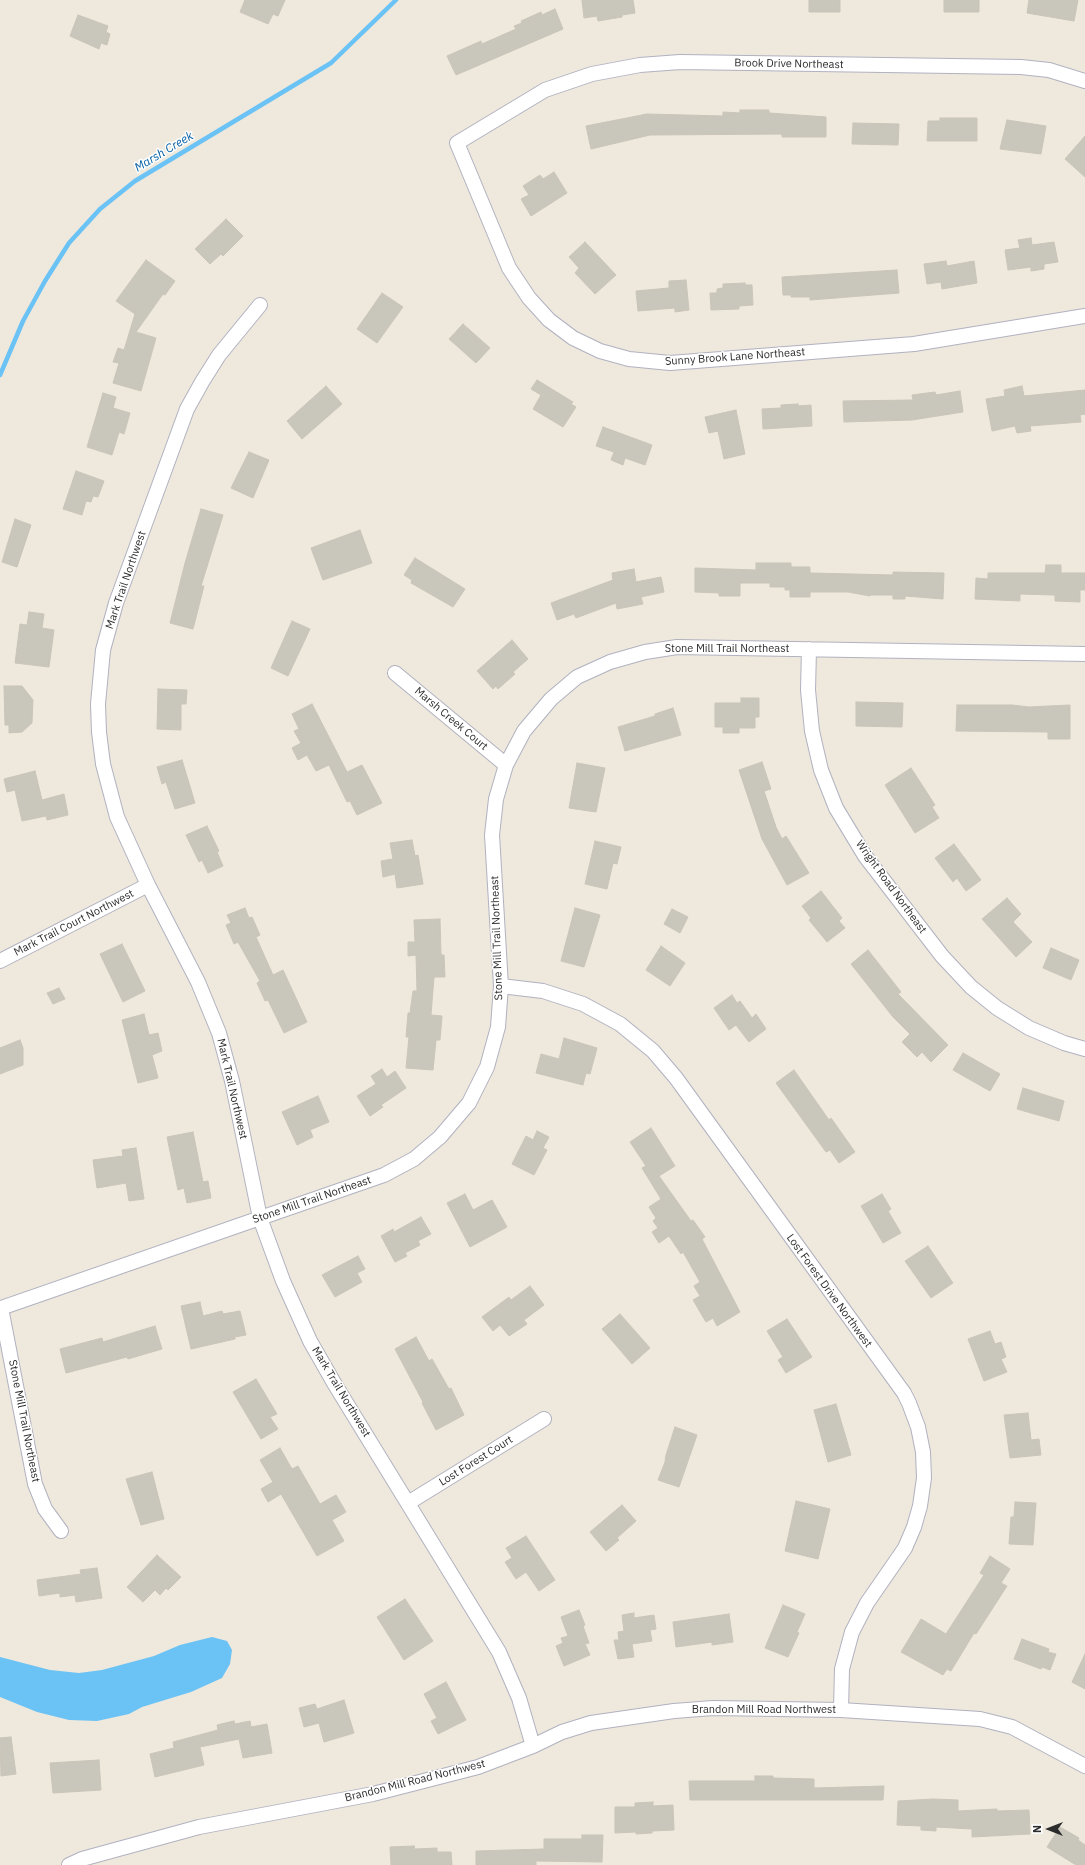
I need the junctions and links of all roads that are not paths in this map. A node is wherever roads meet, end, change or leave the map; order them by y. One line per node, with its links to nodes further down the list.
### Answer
1 (1085, 81): 2 (street, Brook Drive Northeast)
2 (501, 116): 4 (street, Sunny Brook Lane Northeast)
3 (260, 305): 9 (street, Mark Trail Northwest)
4 (1085, 316)
5 (809, 649): 6 (street, Stone Mill Trail Northeast); 8 (street, Stone Mill Trail Northeast); 12 (street, Wright Road Northeast)
6 (1085, 654)
7 (395, 673): 8 (street, Marsh Creek Court)
8 (506, 765): 11 (street, Stone Mill Trail Northeast)
9 (148, 885): 10 (street, Mark Trail Court Northwest); 13 (street, Mark Trail Northwest)
10 (0, 961)
11 (501, 986): 13 (street, Stone Mill Trail Northeast); 17 (street, Lost Forest Drive Northwest)
12 (1085, 1049)
13 (260, 1218): 15 (street, Mark Trail Northwest); 16 (street, Stone Mill Trail Northeast)
14 (544, 1419): 15 (street, Lost Forest Court)
15 (408, 1503): 18 (street, Mark Trail Northwest)
16 (61, 1531)
17 (841, 1710): 18 (street, Brandon Mill Road Northwest); 19 (street, Brandon Mill Road Northwest)
18 (533, 1746): 20 (street, Brandon Mill Road Northwest)
19 (1085, 1766)
20 (83, 1862): 21 (street, Brandon Mill Road Northwest)
21 (69, 1865)

